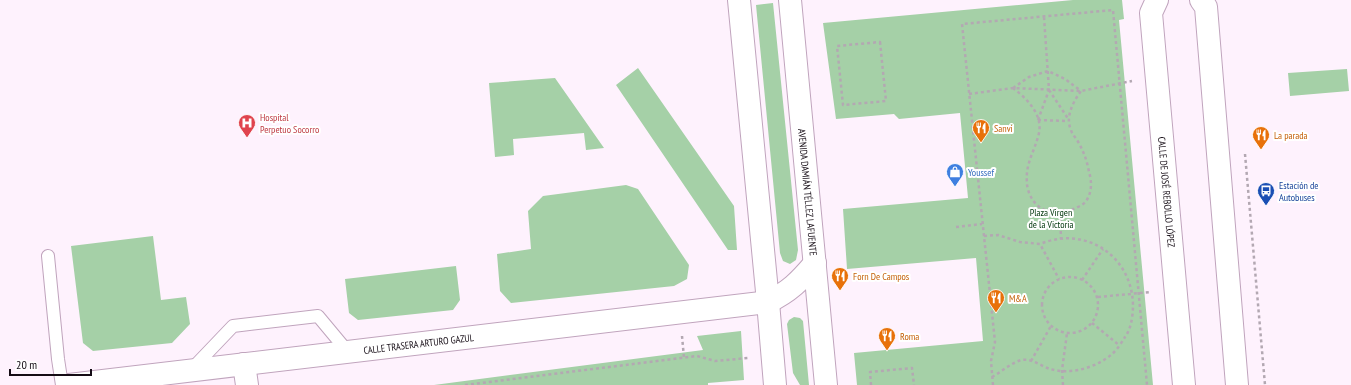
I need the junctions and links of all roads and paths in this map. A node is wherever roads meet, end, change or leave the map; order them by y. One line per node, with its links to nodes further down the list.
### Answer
1 (738, 0): 28 (street)
2 (790, 0): 25 (street, AVENIDA DAMIÁN TÉLLEZ LAFUENTE)
3 (1157, 0): 7 (street, CALLE DE JOSÉ REBOLLO LÓPEZ)
4 (1201, 0): 50 (street)
5 (1044, 17): 6 (path); 8 (path); 12 (path)
6 (1048, 71): 9 (path); 10 (path); 11 (path)
7 (1156, 77): 8 (path); 49 (street, CALLE DE JOSÉ REBOLLO LÓPEZ)
8 (1119, 84): 11 (path); 48 (path)
9 (1013, 88): 10 (path); 12 (path); 14 (path)
10 (1049, 90): 11 (path); 14 (path); 15 (path)
11 (1081, 91): 15 (path)
12 (969, 94): 18 (path)
13 (843, 105): 13 (path)
14 (1038, 120): 15 (path); 17 (path)
15 (1069, 121): 17 (path)
16 (1245, 154): 51 (path)
17 (1060, 213): 21 (path)
18 (982, 224): 19 (path); 20 (path)
19 (956, 227)
20 (984, 236): 22 (path); 39 (path)
21 (1061, 239): 22 (path); 23 (path)
22 (1040, 244): 26 (path)
23 (1103, 250): 27 (path); 32 (path)
24 (48, 256): 40 (lane)
25 (815, 263): 28 (street); 43 (street, AVENIDA DAMIÁN TÉLLEZ LAFUENTE)
26 (1059, 278): 27 (path); 30 (path)
27 (1082, 280): 29 (path)
28 (768, 302): 33 (street, CALLE TRASERA ARTURO GAZUL); 38 (street)
29 (1092, 323): 31 (path); 32 (path)
30 (1051, 326): 31 (path); 34 (path)
31 (1067, 333): 36 (path)
32 (1120, 345): 36 (path)
33 (348, 352): 35 (lane); 37 (street, CALLE TRASERA ARTURO GAZUL)
34 (1031, 361): 36 (path); 39 (path)
35 (190, 370): 37 (street, CALLE TRASERA ARTURO GAZUL); 41 (street, CALLE TRASERA ARTURO GAZUL)
36 (1062, 370): 47 (path)
37 (245, 375)
38 (776, 375): 42 (path)
39 (992, 377): 46 (path)
40 (62, 385)
41 (69, 385)
42 (465, 385)
43 (826, 385)
44 (871, 385): 45 (path)
45 (914, 385)
46 (993, 385)
47 (1063, 385)
48 (1147, 385)
49 (1184, 385)
50 (1237, 385)
51 (1265, 385)

